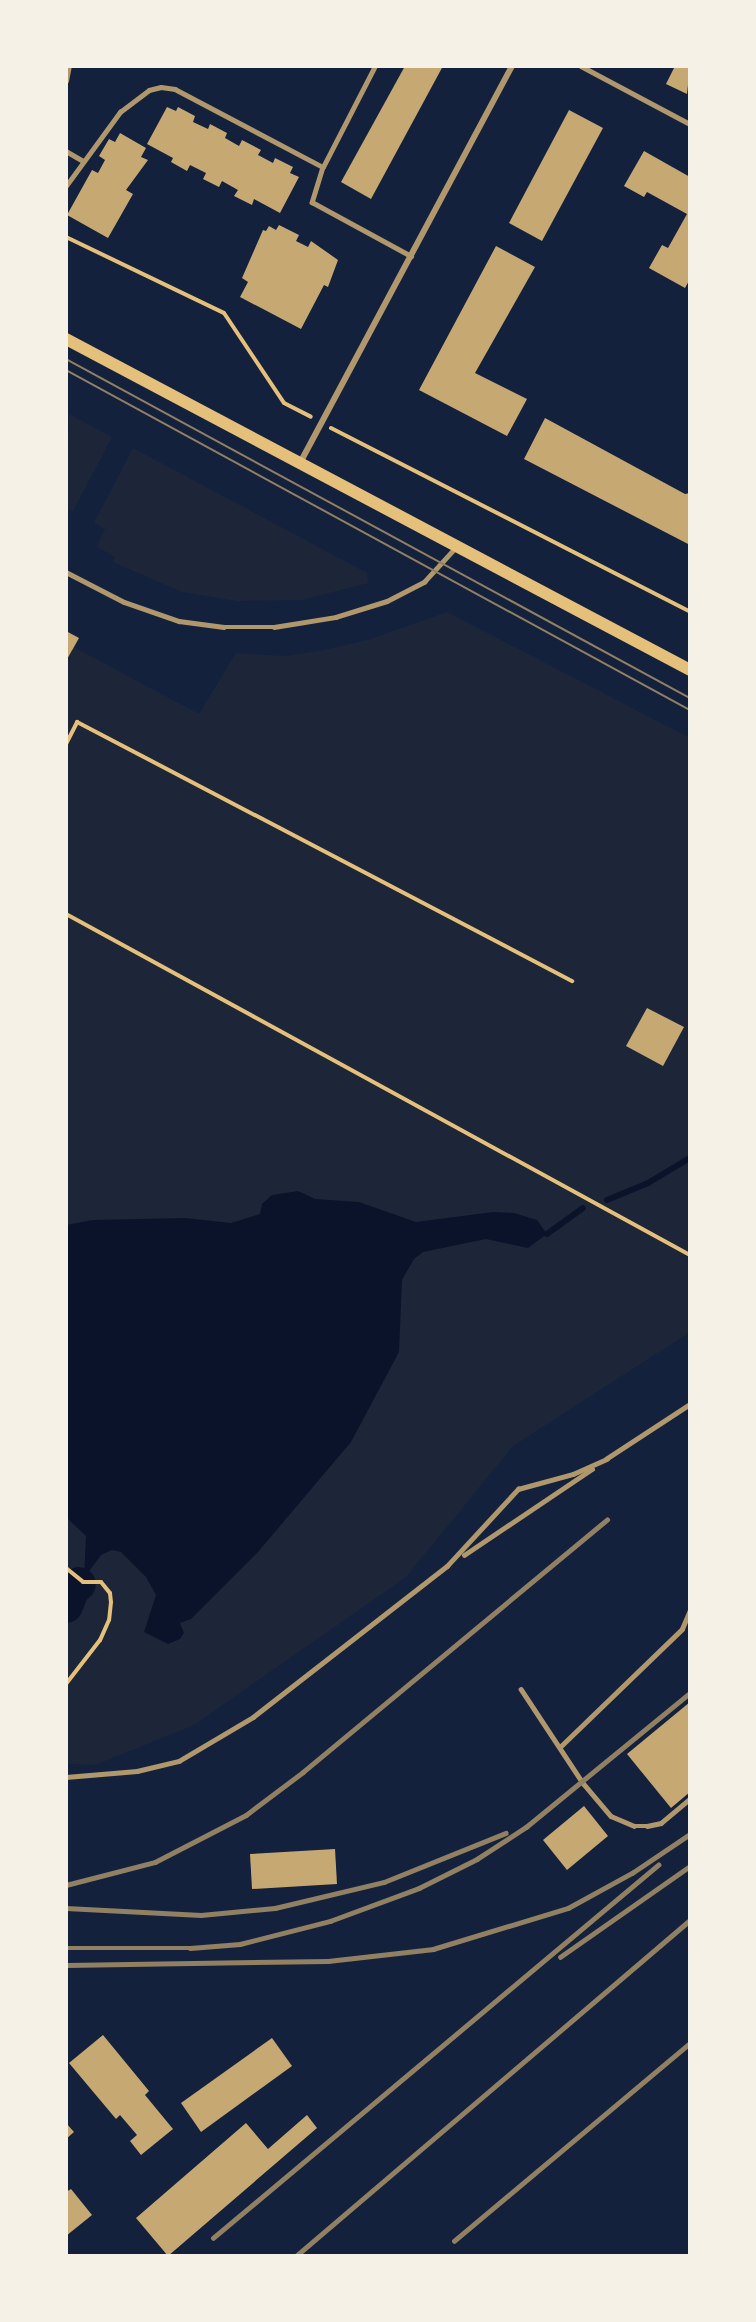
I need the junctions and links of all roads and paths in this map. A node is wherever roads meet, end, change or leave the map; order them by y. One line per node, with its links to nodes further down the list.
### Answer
1 (69, 66): 5 (lane)
2 (375, 66): 9 (lane)
3 (512, 66): 12 (street)
4 (581, 66): 6 (lane)
5 (66, 81)
6 (690, 124)
7 (66, 151): 8 (lane)
8 (83, 161): 9 (lane); 10 (lane)
9 (323, 167): 12 (lane)
10 (66, 186)
11 (66, 237): 14 (path)
12 (411, 256): 14 (street)
13 (66, 339): 15 (main road)
14 (323, 424): 15 (street); 18 (path)
15 (300, 463): 16 (main road)
16 (457, 547): 17 (lane); 19 (main road)
17 (66, 572)
18 (690, 612)
19 (690, 670)
20 (66, 744): 22 (path)
21 (66, 914): 23 (path)
22 (572, 981)
23 (690, 1255)
24 (690, 1404): 25 (lane)
25 (607, 1459): 26 (lane); 26 (lane)
26 (447, 1566): 32 (lane)
27 (66, 1568): 29 (path)
28 (690, 1610): 31 (lane)
29 (66, 1684)
30 (521, 1689): 31 (lane)
31 (561, 1746): 33 (lane)
32 (66, 1778)
33 (690, 1799)

